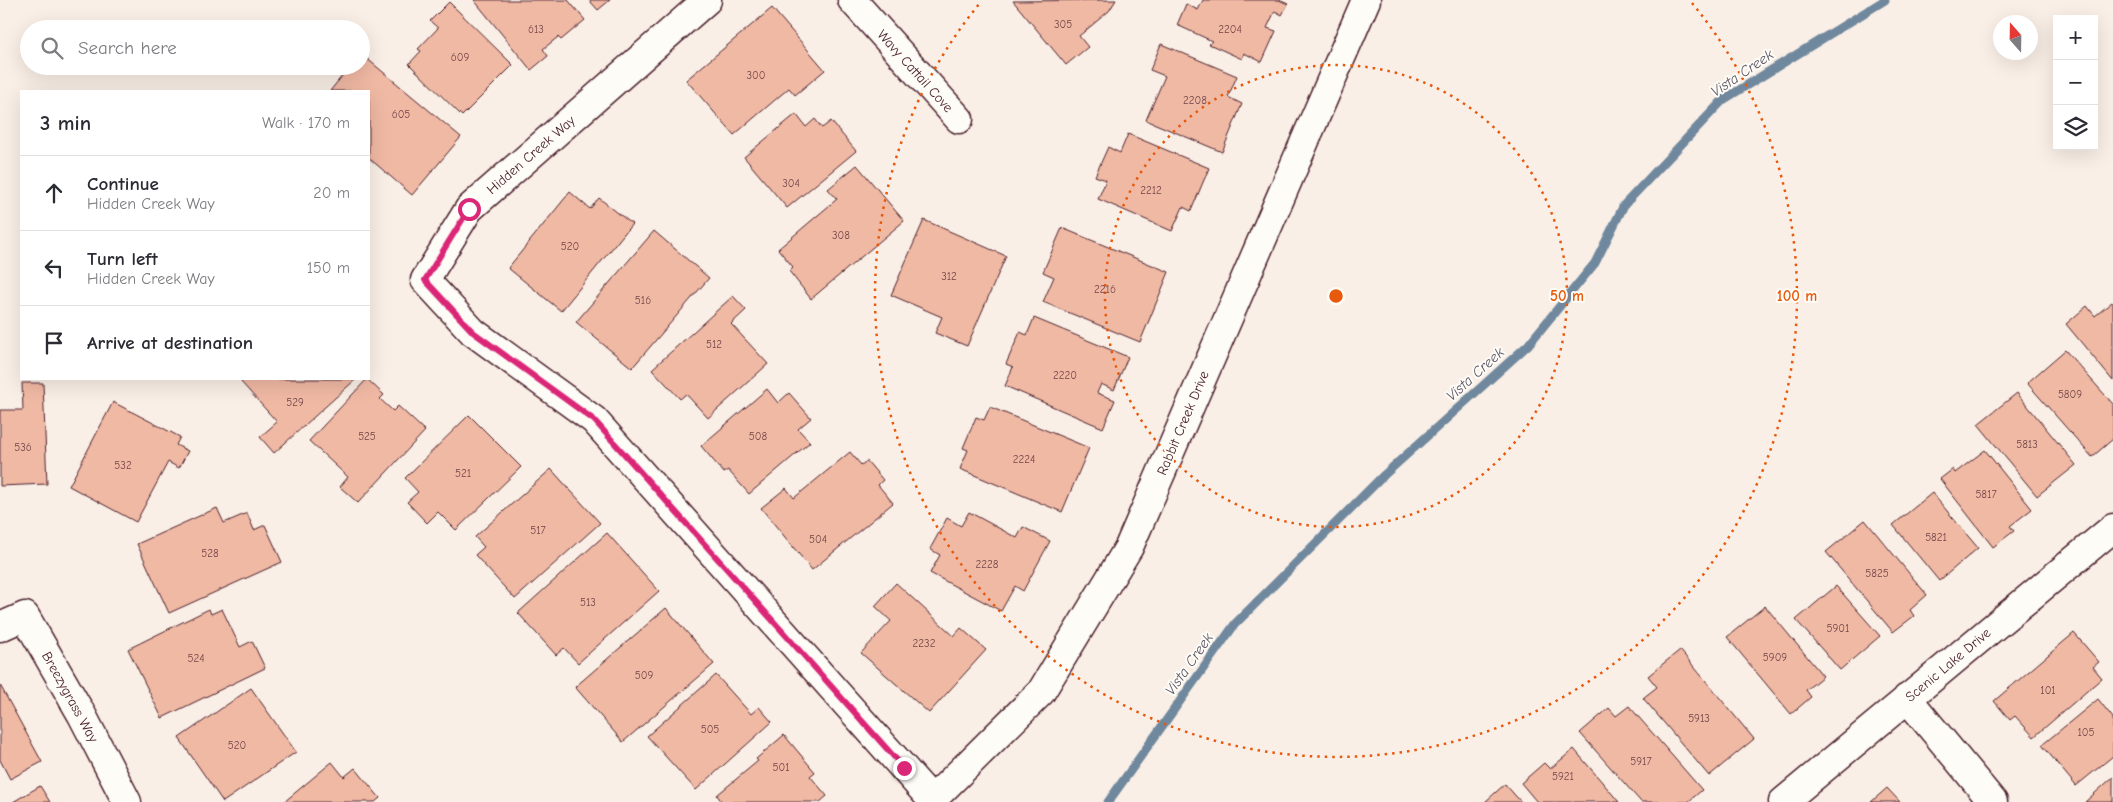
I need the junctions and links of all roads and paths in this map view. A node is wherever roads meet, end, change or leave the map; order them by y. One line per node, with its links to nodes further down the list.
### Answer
1 (707, 0): 8 (street, Hidden Creek Way)
2 (852, 0): 4 (street, Wavy Cattail Cove)
3 (1366, 0): 8 (street, Rabbit Creek Drive)
4 (958, 119)
5 (2113, 528): 7 (street, Scenic Lake Drive)
6 (0, 627): 9 (street, Breezygrass Way)
7 (1907, 698): 10 (street, Scenic Lake Drive); 11 (street)
8 (931, 801)
9 (127, 802)
10 (1783, 802)
11 (1993, 802)

